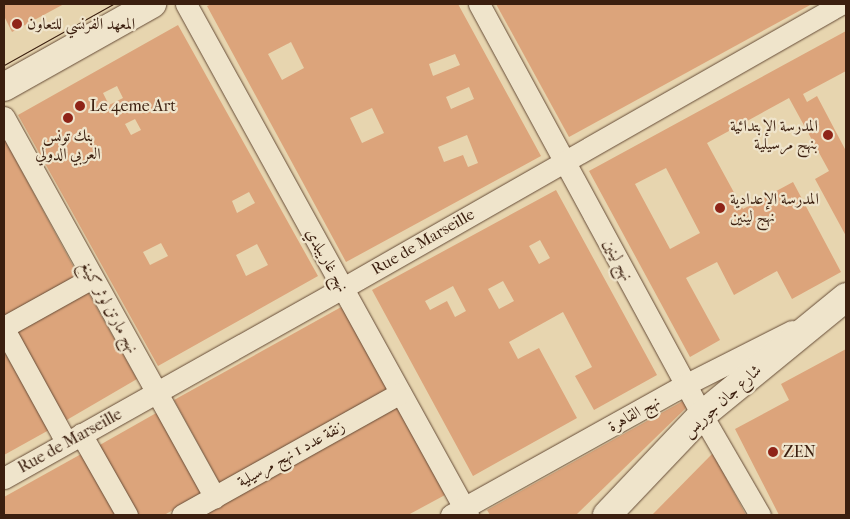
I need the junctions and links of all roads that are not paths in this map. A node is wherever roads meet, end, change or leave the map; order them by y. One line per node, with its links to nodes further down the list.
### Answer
1 (152, 4): 5 (main road)
2 (186, 4): 9 (street, نهج غاريبلدي)
3 (479, 4): 7 (street, نهج لينين)
4 (840, 4): 7 (street, Rue de Marseille)
5 (5, 84)
6 (4, 117): 8 (street, نهج مارتن لوثر كينغ)
7 (564, 161): 9 (street, Rue de Marseille); 13 (street, نهج لينين)
8 (92, 278): 12 (street); 14 (street, نهج مارتن لوثر كينغ)
9 (343, 288): 14 (street, Rue de Marseille); 15 (street, نهج غاريبلدي)
10 (846, 297): 11 (main road, شارع جان جوريس)
11 (819, 318): 13 (street, نهج القاهرة); 16 (main road, شارع جان جوريس)
12 (4, 328): 17 (street)
13 (686, 385): 16 (street, نهج لينين); 20 (street, نهج القاهرة)
14 (156, 392): 17 (street, Rue de Marseille); 19 (street, نهج مارتن لوثر كينغ)
15 (400, 393): 19 (street, زنقة عدد 1 نهج مرسيلية); 20 (street, نهج غاريبلدي)
16 (702, 415): 23 (main road, شارع جان جوريس); 24 (street, نهج لينين)
17 (73, 438): 18 (street, Rue de Marseille); 21 (street)
18 (4, 478)
19 (214, 497): 22 (street, زنقة عدد 1 نهج مرسيلية)
20 (461, 513)
21 (127, 515)
22 (182, 515)
23 (607, 515)
24 (760, 515)

